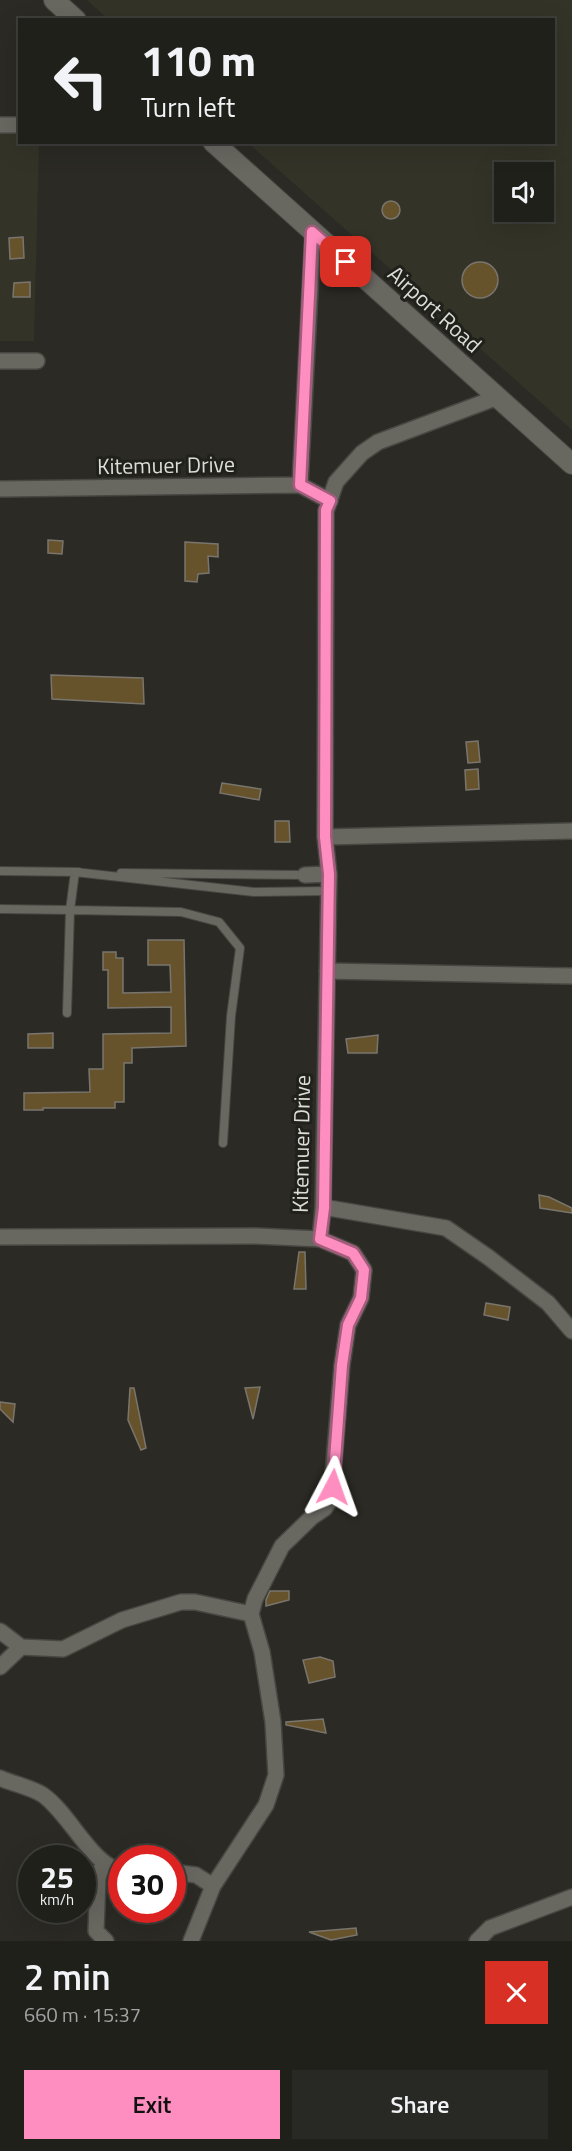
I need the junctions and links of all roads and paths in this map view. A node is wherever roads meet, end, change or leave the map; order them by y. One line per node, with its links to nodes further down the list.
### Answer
1 (54, 0): 2 (street)
2 (74, 18)
3 (0, 125): 4 (street)
4 (18, 125)
5 (215, 144): 6 (street, Airport Road)
6 (312, 232): 9 (street, Airport Road); 11 (street)
7 (0, 361): 8 (street)
8 (38, 361)
9 (498, 397): 10 (street, Airport Road); 13 (street, Kitemuer Drive)
10 (572, 464)
11 (300, 485): 12 (street, Kitemuer Drive); 13 (street, Kitemuer Drive)
12 (0, 489)
13 (330, 501): 15 (street, Kitemuer Drive)
14 (572, 831): 15 (street)
15 (325, 837): 18 (street, Kitemuer Drive)
16 (0, 871): 17 (lane)
17 (75, 872): 19 (lane); 20 (lane); 22 (lane)
18 (329, 874): 19 (street); 20 (street, Kitemuer Drive)
19 (305, 875)
20 (328, 891): 23 (street, Kitemuer Drive)
21 (0, 909): 22 (lane)
22 (70, 910): 25 (lane); 26 (lane)
23 (327, 971): 24 (street); 27 (street, Kitemuer Drive)
24 (572, 976)
25 (67, 1013)
26 (223, 1143)
27 (324, 1208): 29 (street, Kitemuer Drive); 30 (street)
28 (0, 1237): 29 (street, Kitemuer Drive)
29 (320, 1239): 31 (street)
30 (572, 1331)
31 (251, 1614): 33 (street); 39 (street)
32 (0, 1630): 33 (street)
33 (21, 1647): 34 (street)
34 (0, 1667)
35 (0, 1778): 36 (street)
36 (103, 1864): 37 (street); 41 (street)
37 (108, 1866)
38 (186, 1874): 39 (street)
39 (213, 1886): 42 (street)
40 (572, 1897): 43 (street)
41 (106, 1941)
42 (191, 1941)
43 (477, 1941)

